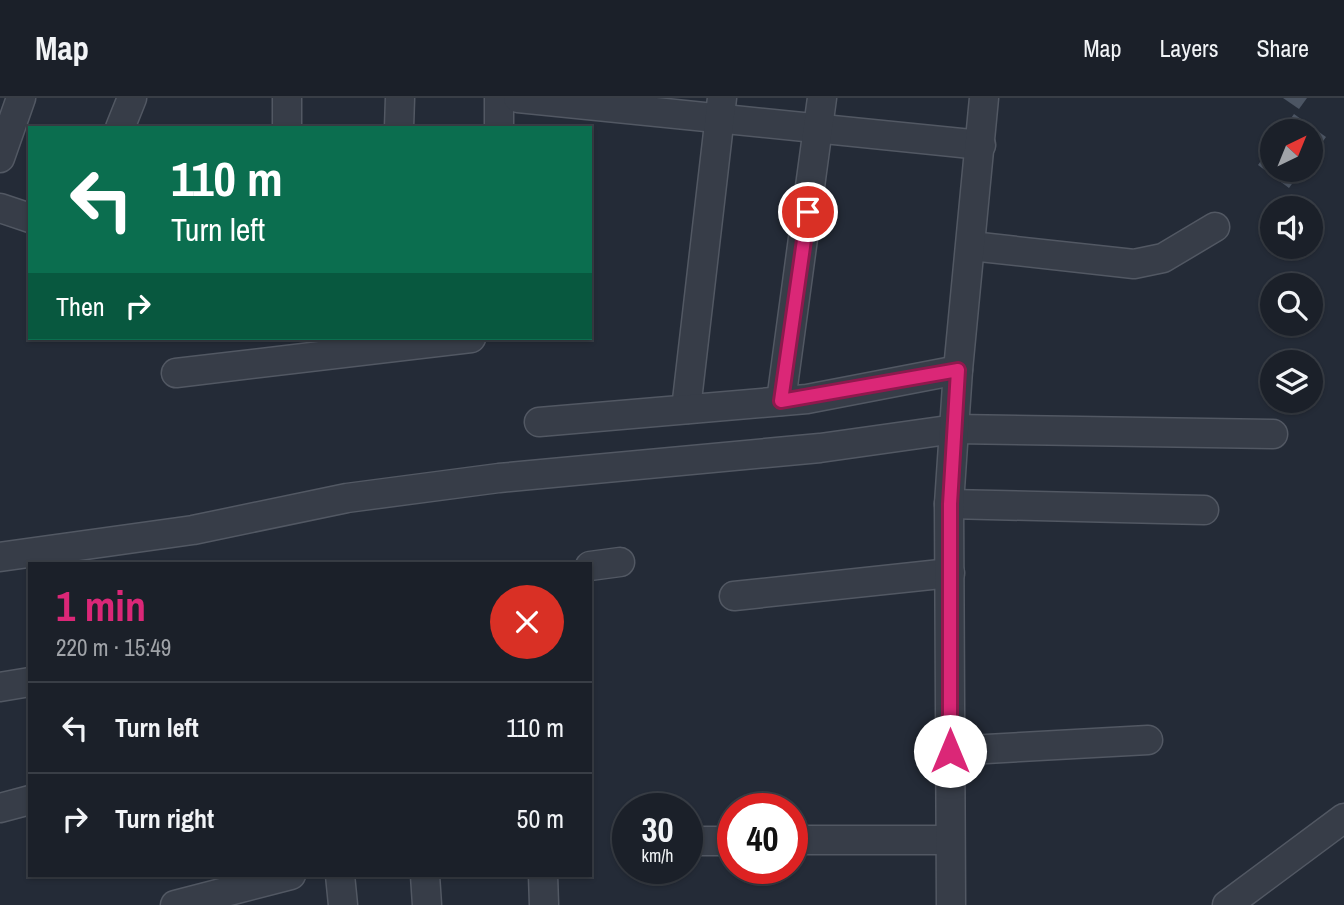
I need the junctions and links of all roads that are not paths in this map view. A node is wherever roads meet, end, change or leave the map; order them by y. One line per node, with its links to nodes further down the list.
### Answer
1 (21, 98): 16 (street)
2 (132, 98): 10 (street)
3 (287, 98): 11 (street)
4 (400, 98): 12 (street)
5 (499, 98): 13 (street)
6 (518, 98): 9 (street)
7 (822, 98): 14 (street)
8 (984, 98): 15 (street)
9 (721, 109): 14 (street); 26 (street)
10 (121, 126)
11 (287, 126)
12 (399, 126)
13 (499, 126)
14 (819, 131): 15 (street); 25 (street)
15 (981, 145): 20 (street)
16 (0, 158)
17 (0, 208): 18 (street)
18 (28, 217)
19 (1215, 227): 20 (street)
20 (971, 246): 23 (street)
21 (440, 340): 22 (street)
22 (393, 343): 24 (street)
23 (958, 370): 25 (street); 28 (street)
24 (176, 373)
25 (781, 401): 26 (street)
26 (686, 409): 27 (street)
27 (539, 422)
28 (954, 429): 29 (street); 30 (street); 32 (street)
29 (1273, 434)
30 (950, 504): 31 (street); 35 (street)
31 (1205, 510)
32 (0, 558)
33 (620, 562): 34 (street)
34 (592, 566)
35 (950, 573): 36 (street); 40 (street)
36 (734, 596)
37 (28, 682): 38 (street)
38 (0, 687)
39 (1148, 740): 40 (street)
40 (950, 751): 45 (street)
41 (28, 801): 42 (street)
42 (0, 808)
43 (1344, 818): 55 (street)
44 (808, 840): 45 (street)
45 (950, 840): 54 (street)
46 (283, 877): 50 (street)
47 (340, 877): 51 (street)
48 (425, 877): 52 (street)
49 (543, 877): 53 (street)
50 (175, 905)
51 (344, 905)
52 (427, 905)
53 (544, 905)
54 (951, 905)
55 (1227, 905)

